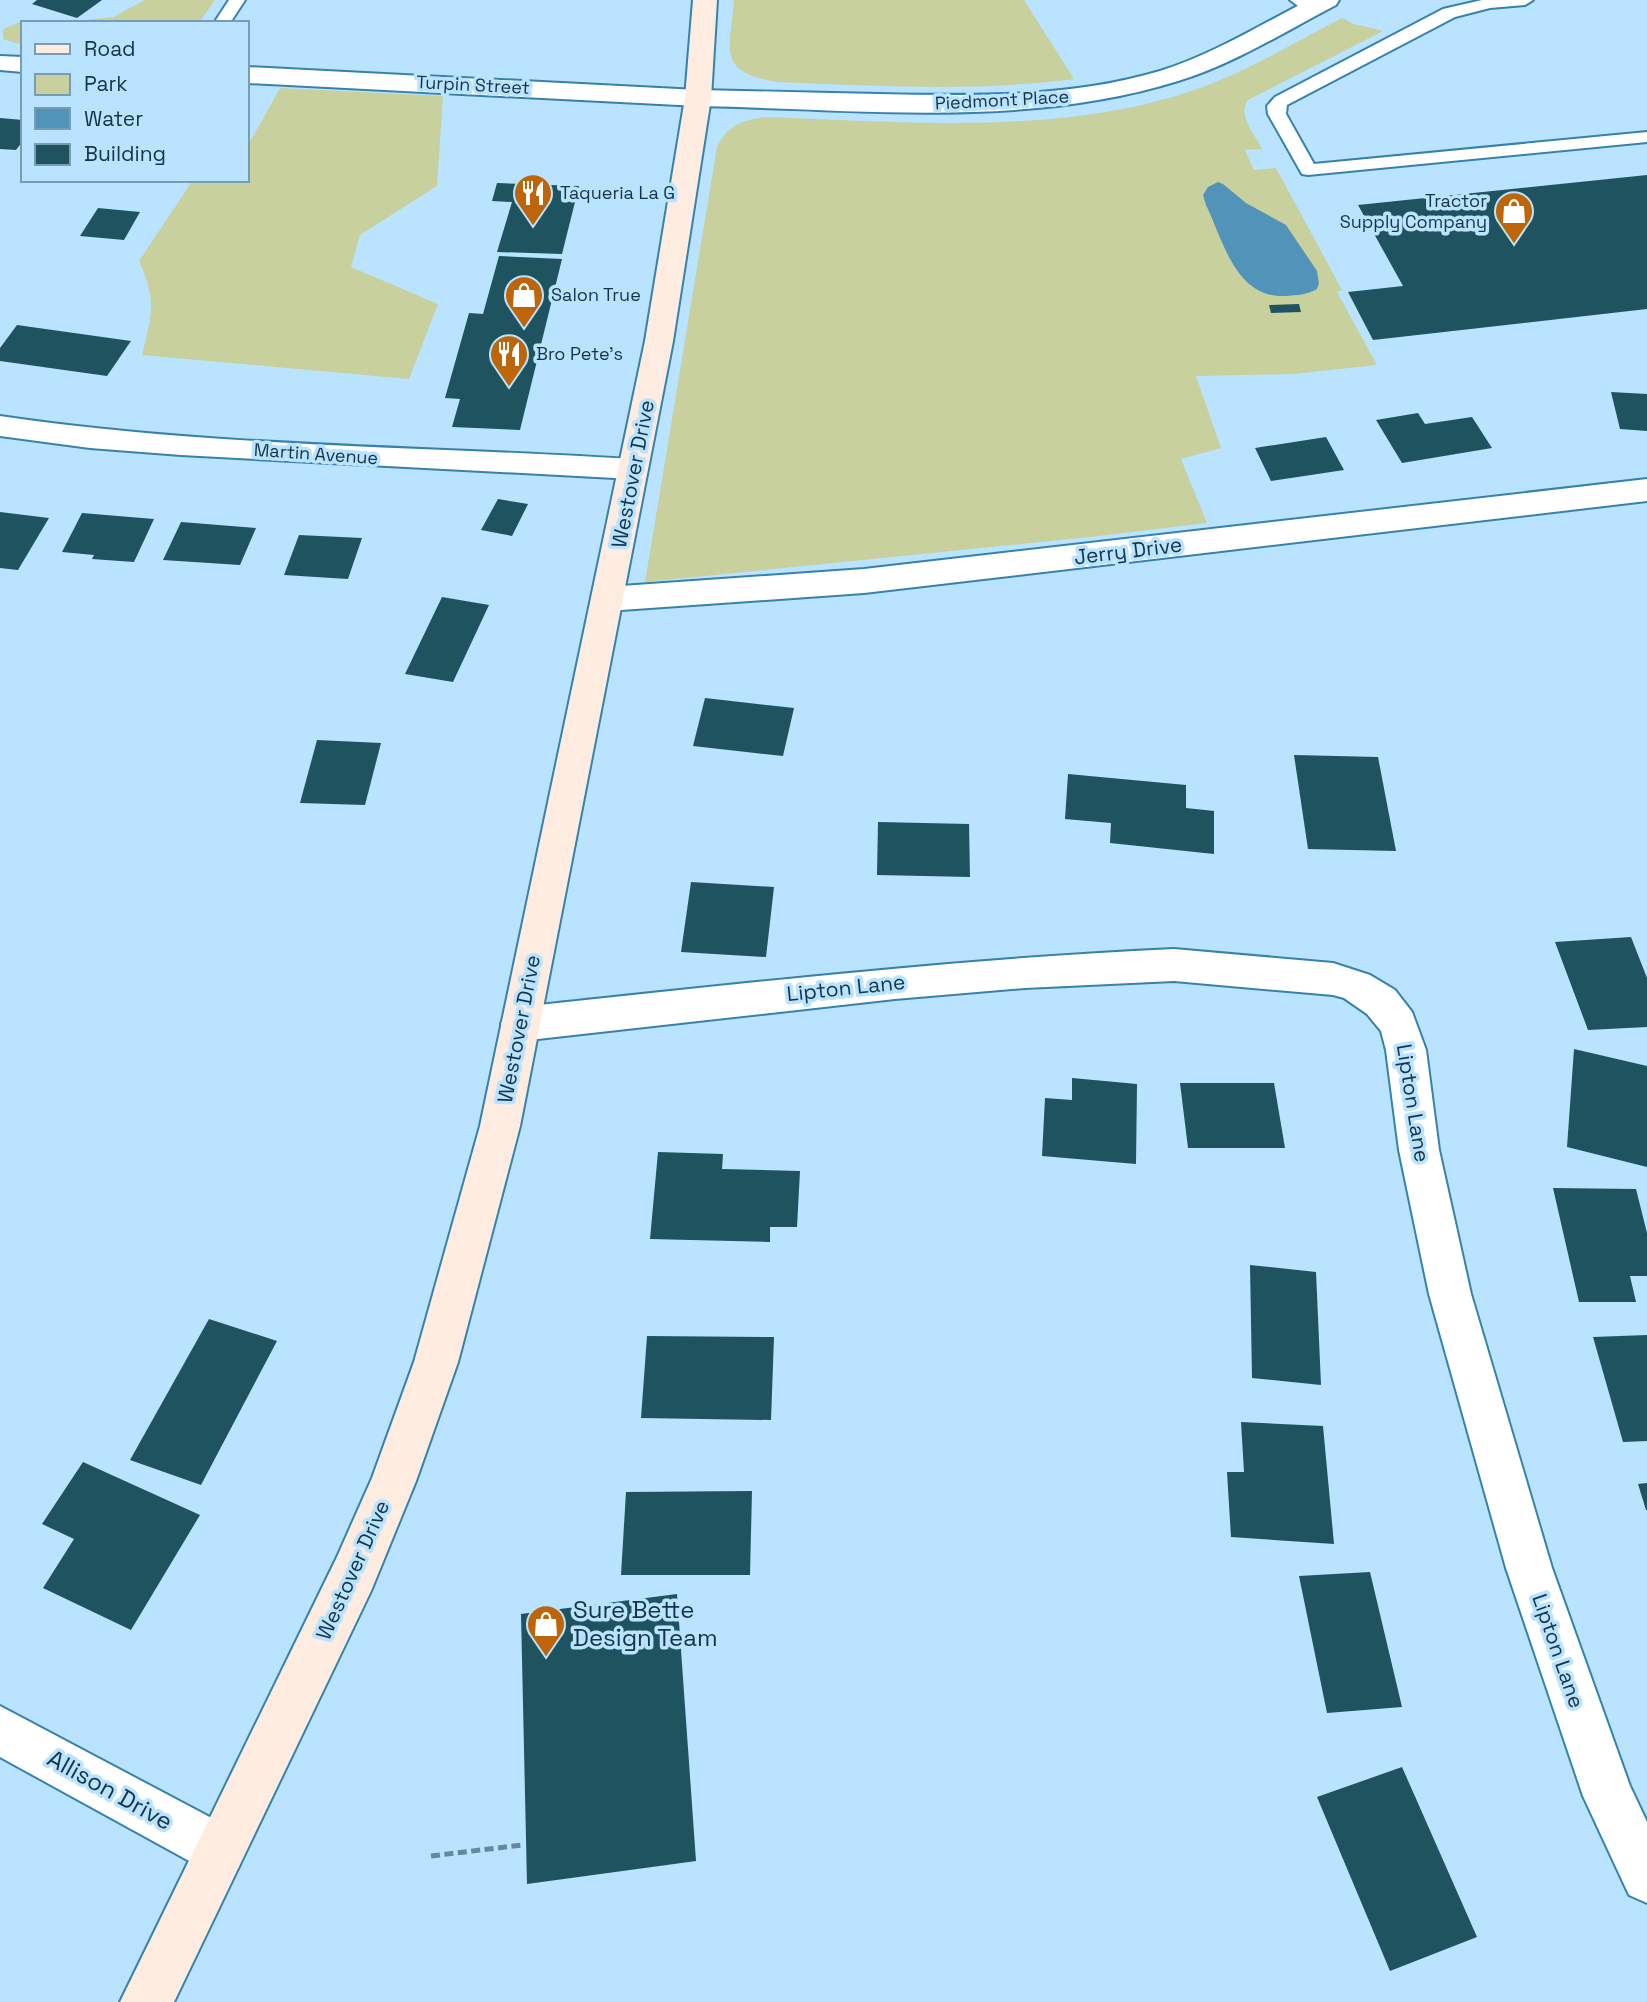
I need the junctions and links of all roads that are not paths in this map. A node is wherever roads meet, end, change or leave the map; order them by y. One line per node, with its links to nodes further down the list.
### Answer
1 (237, 0): 6 (lane)
2 (705, 0): 10 (main road, Westover Drive)
3 (1525, 0): 4 (lane)
4 (1486, 2): 11 (lane)
5 (1312, 3): 10 (street, Piedmont Place)
6 (223, 21)
7 (0, 63): 8 (street)
8 (21, 65)
9 (248, 75): 10 (street, Turpin Street)
10 (698, 98): 13 (main road, Westover Drive)
11 (1647, 137)
12 (0, 426): 13 (street, Martin Avenue)
13 (634, 469): 15 (main road, Westover Drive)
14 (1647, 490): 15 (street, Jerry Drive)
15 (607, 599): 16 (main road, Westover Drive)
16 (520, 1024): 18 (main road, Westover Drive); 19 (street, Lipton Lane)
17 (0, 1730): 18 (street, Allison Drive)
18 (220, 1850): 20 (main road, Westover Drive)
19 (1647, 1877)
20 (146, 2002)

